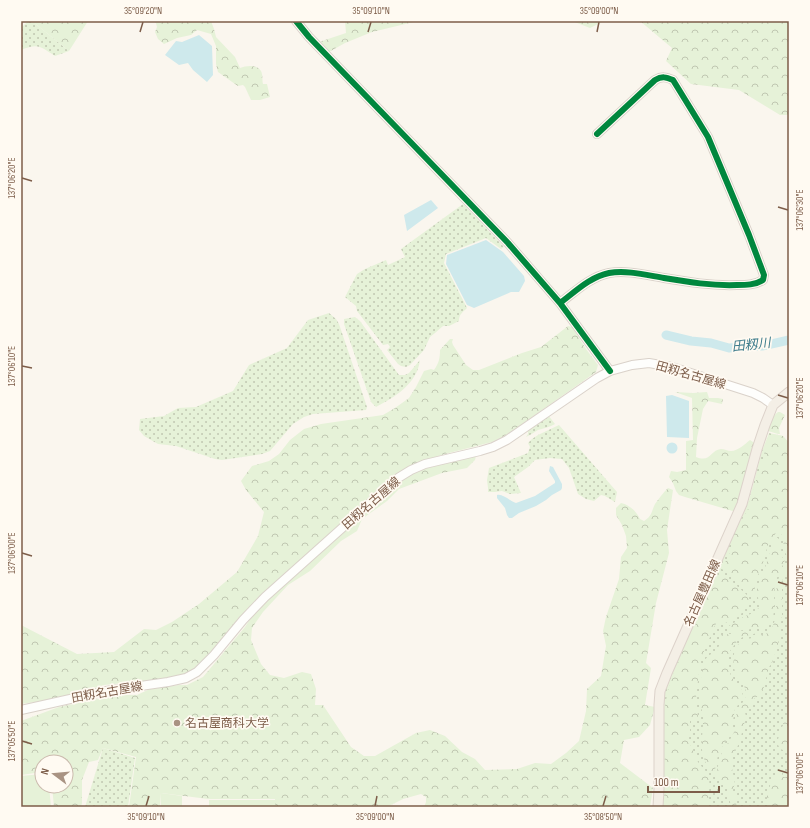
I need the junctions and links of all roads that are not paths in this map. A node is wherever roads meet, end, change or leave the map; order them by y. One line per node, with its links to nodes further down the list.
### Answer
1 (296, 21): 3 (street)
2 (597, 134): 3 (street)
3 (560, 303): 4 (street)
4 (610, 371): 6 (street, 田籾名古屋線); 7 (street, 田籾名古屋線)
5 (789, 392): 6 (main road, 名古屋豊田線)
6 (773, 405): 8 (main road, 名古屋豊田線)
7 (21, 710)
8 (658, 807)

